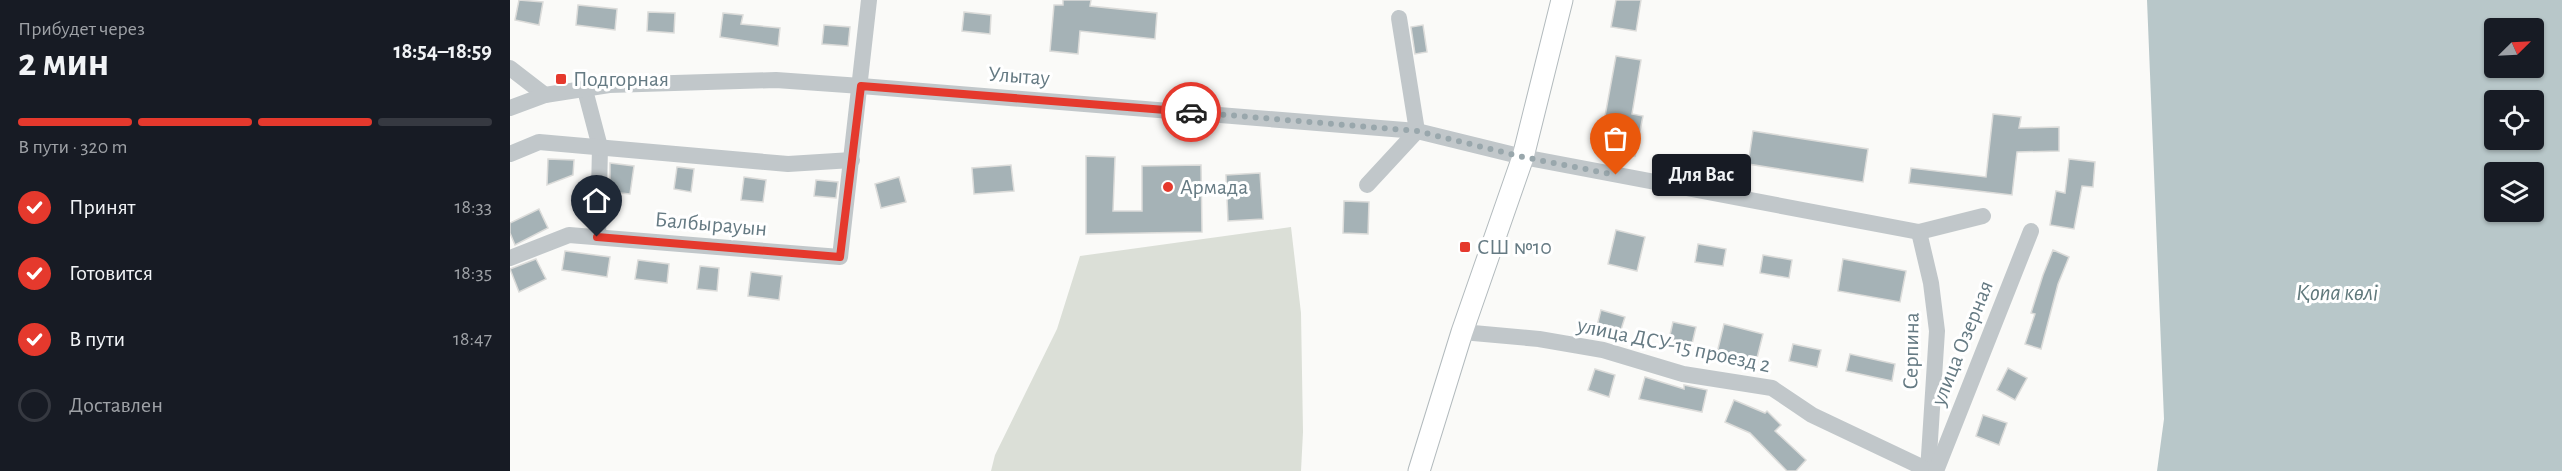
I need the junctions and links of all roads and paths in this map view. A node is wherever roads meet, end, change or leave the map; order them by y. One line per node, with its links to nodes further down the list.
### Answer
1 (870, 0): 5 (street)
2 (1562, 0): 12 (main road)
3 (1399, 18): 9 (street)
4 (510, 69): 7 (street)
5 (861, 86): 6 (street, Улытау); 9 (street, Улытау); 13 (street)
6 (585, 90): 7 (street, Улытау); 10 (street)
7 (545, 95): 8 (street, Улытау)
8 (510, 108)
9 (1417, 131): 12 (street, Улытау); 14 (street)
10 (600, 147): 11 (street); 13 (street); 18 (street)
11 (510, 154)
12 (1523, 157): 17 (street); 20 (main road)
13 (852, 160): 18 (street, Балбырауын)
14 (1367, 185)
15 (1983, 216): 17 (street)
16 (2031, 231): 23 (street, улица Озерная)
17 (1919, 232): 22 (street, Серпина)
18 (597, 237): 19 (street, Балбырауын)
19 (510, 258)
20 (1462, 332): 21 (main road); 22 (street, улица ДСУ-15 проезд 2)
21 (1419, 471)
22 (1928, 471)
23 (1936, 471)

